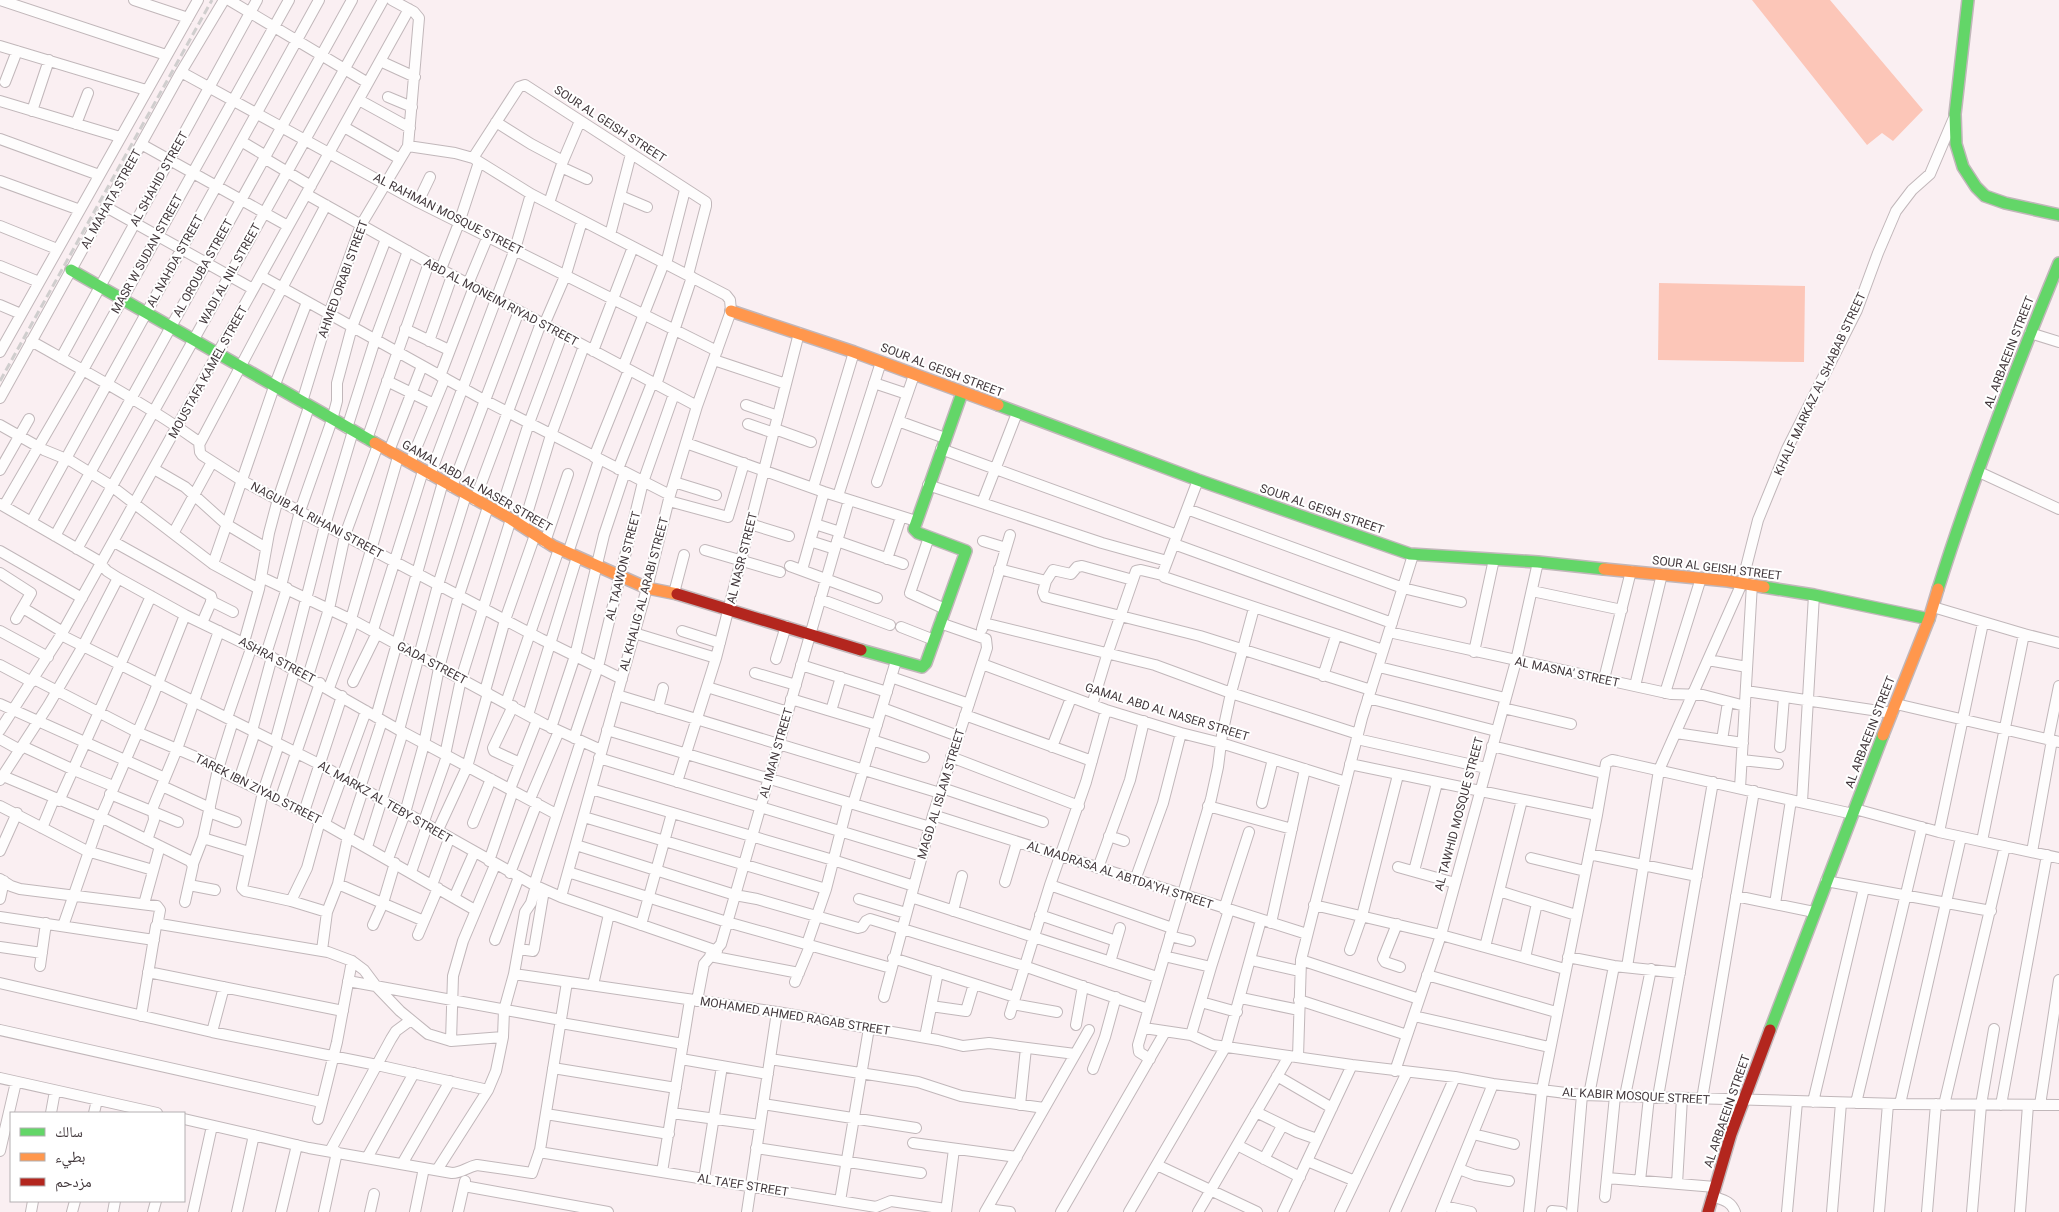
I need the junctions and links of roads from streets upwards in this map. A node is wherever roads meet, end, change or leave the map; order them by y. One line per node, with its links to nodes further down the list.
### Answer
1 (0, 0): 20 (street)
2 (134, 0): 15 (street)
3 (198, 0): 15 (street, AL MAHATA STREET)
4 (224, 0): 25 (street, AL MAHATA STREET)
5 (229, 0): 14 (street)
6 (257, 0): 14 (street, AL SHAHID STREET)
7 (289, 0): 16 (street, MASR W SUDAN STREET)
8 (319, 0): 17 (street, AL NAHDA STREET)
9 (352, 0): 21 (street, AL OROUBA STREET)
10 (383, 0): 24 (street, WADI AL NIL STREET)
11 (392, 0): 13 (street)
12 (1968, 0): 39 (street)
13 (413, 12): 23 (street, MOUSTAFA KAMEL STREET); 26 (street, AHMED ORABI STREET)
14 (250, 13): 16 (street); 29 (street, AL SHAHID STREET)
15 (188, 18): 20 (street, AL MAHATA STREET)
16 (274, 27): 17 (street); 33 (street, MASR W SUDAN STREET)
17 (297, 40): 21 (street); 38 (street, AL NAHDA STREET)
18 (0, 46): 19 (street)
19 (17, 51): 22 (street); 27 (street)
20 (166, 55): 30 (street, AL MAHATA STREET)
21 (321, 55): 24 (street); 43 (street, AL OROUBA STREET)
22 (49, 60): 30 (street); 37 (street)
23 (380, 61): 26 (street); 28 (street, MOUSTAFA KAMEL STREET)
24 (345, 69): 28 (street); 48 (street, WADI AL NIL STREET)
25 (181, 72): 29 (street, AL RAHMAN MOSQUE STREET); 50 (street, AL MAHATA STREET)
26 (415, 77): 36 (street, AHMED ORABI STREET)
27 (5, 82)
28 (368, 83): 34 (street, MOUSTAFA KAMEL STREET)
29 (210, 87): 33 (street, AL RAHMAN MOSQUE STREET); 56 (street, AL SHAHID STREET)
30 (146, 90): 46 (street, AL MAHATA STREET)
31 (88, 93): 42 (street)
32 (388, 97): 36 (street)
33 (233, 100): 38 (street, AL RAHMAN MOSQUE STREET); 59 (street, MASR W SUDAN STREET)
34 (359, 100): 44 (street, MOUSTAFA KAMEL STREET); 45 (street)
35 (0, 101): 37 (street)
36 (412, 107): 45 (street, AHMED ORABI STREET)
37 (32, 110): 42 (street)
38 (256, 113): 43 (street, AL RAHMAN MOSQUE STREET); 49 (street, AL NAHDA STREET)
39 (1955, 114): 79 (street); 288 (street, KHALF MARKAZ AL SHABAB STREET)
40 (580, 121): 41 (street, SOUR AL GEISH STREET); 53 (street, SOUR AL GEISH STREET); 58 (street)
41 (496, 122): 57 (street); 58 (street)
42 (76, 124): 46 (street)
43 (282, 127): 48 (street, AL RAHMAN MOSQUE STREET); 54 (street, AL OROUBA STREET)
44 (344, 127): 52 (street, MOUSTAFA KAMEL STREET); 55 (street)
45 (410, 128): 51 (street, AHMED ORABI STREET)
46 (120, 137): 61 (street, AL MAHATA STREET)
47 (0, 139): 61 (street)
48 (305, 140): 52 (street, AL RAHMAN MOSQUE STREET); 60 (street, WADI AL NIL STREET)
49 (241, 142): 54 (street, ABD AL MONEIM RIYAD STREET); 66 (street, AL NAHDA STREET)
50 (141, 144): 56 (street); 75 (street, AL MAHATA STREET)
51 (408, 146): 55 (street, AHMED ORABI STREET); 57 (street)
52 (329, 153): 65 (street, AL RAHMAN MOSQUE STREET); 67 (street, MOUSTAFA KAMEL STREET)
53 (631, 154): 68 (street, SOUR AL GEISH STREET); 70 (street)
54 (265, 157): 60 (street, ABD AL MONEIM RIYAD STREET); 71 (street, AL OROUBA STREET)
55 (400, 159): 65 (street, AHMED ORABI STREET)
56 (169, 160): 59 (street); 82 (street, AL SHAHID STREET)
57 (476, 160): 69 (street); 80 (street)
58 (562, 164): 63 (street); 73 (street)
59 (192, 172): 66 (street); 87 (street, MASR W SUDAN STREET)
60 (288, 172): 67 (street, ABD AL MONEIM RIYAD STREET); 78 (street, WADI AL NIL STREET)
61 (99, 175): 77 (street, AL MAHATA STREET)
62 (430, 177): 72 (street)
63 (587, 179)
64 (0, 181): 77 (street)
65 (385, 183): 72 (street, AL RAHMAN MOSQUE STREET); 83 (street, AHMED ORABI STREET)
66 (216, 186): 71 (street); 92 (street, AL NAHDA STREET)
67 (309, 190): 74 (street, ABD AL MONEIM RIYAD STREET); 85 (street, MOUSTAFA KAMEL STREET)
68 (685, 190): 97 (street); 106 (street, SOUR AL GEISH STREET)
69 (531, 194): 73 (street); 93 (street)
70 (621, 196): 76 (street); 86 (street)
71 (241, 200): 78 (street); 96 (street, AL OROUBA STREET)
72 (418, 202): 80 (street, AL RAHMAN MOSQUE STREET)
73 (549, 204): 81 (street)
74 (326, 205): 83 (street, ABD AL MONEIM RIYAD STREET); 110 (street)
75 (106, 207): 82 (street); 101 (street, AL MAHATA STREET)
76 (647, 207)
77 (80, 210): 91 (street, AL MAHATA STREET)
78 (264, 213): 85 (street); 103 (street, WADI AL NIL STREET)
79 (2059, 215)
80 (459, 222): 88 (street, AL RAHMAN MOSQUE STREET); 100 (street)
81 (582, 222): 86 (street); 102 (street)
82 (134, 223): 87 (street); 108 (street, AL SHAHID STREET)
83 (361, 225): 89 (street, ABD AL MONEIM RIYAD STREET); 121 (street, AHMED ORABI STREET)
84 (0, 226): 91 (street)
85 (288, 226): 104 (street, MOUSTAFA KAMEL STREET)
86 (610, 235): 90 (street)
87 (157, 236): 92 (street); 113 (street, MASR W SUDAN STREET)
88 (488, 236): 93 (street, AL RAHMAN MOSQUE STREET); 109 (street)
89 (386, 239): 94 (street, ABD AL MONEIM RIYAD STREET); 125 (street)
90 (633, 247): 97 (street); 112 (street)
91 (57, 249): 107 (street, AL MAHATA STREET)
92 (182, 249): 96 (street); 120 (street, AL NAHDA STREET)
93 (515, 249): 102 (street, AL RAHMAN MOSQUE STREET); 114 (street)
94 (408, 251): 98 (street, ABD AL MONEIM RIYAD STREET); 131 (street)
95 (2059, 262): 129 (street, AL ARBAEEIN STREET)
96 (206, 263): 103 (street); 124 (street, AL OROUBA STREET)
97 (665, 263): 106 (street); 122 (street)
98 (430, 264): 100 (street, ABD AL MONEIM RIYAD STREET); 126 (street)
99 (0, 266): 107 (street)
100 (441, 269): 105 (street, ABD AL MONEIM RIYAD STREET)
101 (72, 270): 108 (street, GAMAL ABD AL NASER STREET); 134 (street, AL MAHATA STREET)
102 (566, 274): 112 (street, AL RAHMAN MOSQUE STREET); 123 (street)
103 (229, 276): 111 (street); 132 (street, WADI AL NIL STREET)
104 (261, 276): 110 (street); 111 (street, MOUSTAFA KAMEL STREET)
105 (452, 276): 109 (street, ABD AL MONEIM RIYAD STREET); 133 (street)
106 (690, 276): 118 (street); 127 (street)
107 (39, 282): 119 (street, AL MAHATA STREET)
108 (100, 286): 113 (street, GAMAL ABD AL NASER STREET); 143 (street, AL SHAHID STREET)
109 (471, 286): 114 (street, ABD AL MONEIM RIYAD STREET); 138 (street)
110 (282, 288): 115 (street); 146 (street)
111 (253, 289): 141 (street, MOUSTAFA KAMEL STREET)
112 (613, 298): 122 (street, AL RAHMAN MOSQUE STREET); 137 (street)
113 (122, 300): 120 (street, GAMAL ABD AL NASER STREET); 148 (street, MASR W SUDAN STREET)
114 (497, 300): 117 (street, ABD AL MONEIM RIYAD STREET); 157 (street)
115 (308, 302): 121 (street); 156 (street)
116 (0, 305): 119 (street)
117 (519, 311): 123 (street, ABD AL MONEIM RIYAD STREET); 164 (street)
118 (731, 312): 128 (street, SOUR AL GEISH STREET); 142 (street, AL KHALIG AL ARABI STREET)
119 (21, 314): 136 (street, AL MAHATA STREET)
120 (146, 314): 124 (street, GAMAL ABD AL NASER STREET); 153 (street, AL NAHDA STREET)
121 (328, 314): 125 (street); 165 (street, AHMED ORABI STREET)
122 (646, 314): 127 (street, AL RAHMAN MOSQUE STREET); 147 (street)
123 (543, 324): 130 (street, ABD AL MONEIM RIYAD STREET); 170 (street)
124 (170, 327): 132 (street, GAMAL ABD AL NASER STREET); 163 (street, AL OROUBA STREET)
125 (352, 327): 131 (street); 174 (street)
126 (405, 329): 133 (street); 139 (street)
127 (676, 330): 142 (street, AL RAHMAN MOSQUE STREET); 154 (street)
128 (799, 333): 140 (street, SOUR AL GEISH STREET); 155 (street, AL NASR STREET)
129 (2030, 333): 135 (street); 201 (street, AL ARBAEEIN STREET)
130 (562, 335): 137 (street, ABD AL MONEIM RIYAD STREET); 176 (street)
131 (375, 340): 139 (street); 180 (street)
132 (194, 341): 141 (street, GAMAL ABD AL NASER STREET); 169 (street, WADI AL NIL STREET)
133 (429, 341): 138 (street)
134 (31, 342): 143 (street, NAGUIB AL RIHANI STREET); 162 (street, AL MAHATA STREET)
135 (2059, 342)
136 (1, 347)
137 (588, 348): 147 (street, ABD AL MONEIM RIYAD STREET); 182 (street)
138 (450, 350): 150 (street)
139 (397, 352): 145 (street); 151 (street)
140 (854, 352): 144 (street, SOUR AL GEISH STREET); 213 (street)
141 (218, 354): 146 (street, GAMAL ABD AL NASER STREET); 179 (street, MOUSTAFA KAMEL STREET)
142 (715, 356): 155 (street, AL RAHMAN MOSQUE STREET); 168 (street, AL KHALIG AL ARABI STREET)
143 (61, 358): 148 (street, NAGUIB AL RIHANI STREET)
144 (881, 362): 149 (street, SOUR AL GEISH STREET); 152 (street)
145 (422, 366): 150 (street); 159 (street)
146 (240, 367): 156 (street, GAMAL ABD AL NASER STREET); 186 (street)
147 (626, 369): 154 (street, ABD AL MONEIM RIYAD STREET); 191 (street)
148 (83, 370): 153 (street, NAGUIB AL RIHANI STREET); 189 (street, MASR W SUDAN STREET)
149 (914, 375): 158 (street, SOUR AL GEISH STREET); 161 (street)
150 (442, 377): 157 (street); 166 (street)
151 (387, 381): 159 (street); 184 (street)
152 (874, 383): 161 (street); 217 (street)
153 (107, 384): 163 (street, NAGUIB AL RIHANI STREET); 192 (street, AL NAHDA STREET)
154 (654, 384): 160 (street, ABD AL MONEIM RIYAD STREET); 199 (street)
155 (786, 384): 172 (street, AL NASR STREET)
156 (274, 387): 165 (street, GAMAL ABD AL NASER STREET); 205 (street)
157 (463, 388): 164 (street); 203 (street)
158 (962, 393): 171 (street, SOUR AL GEISH STREET); 188 (street)
159 (411, 394): 166 (street); 190 (street)
160 (674, 394): 168 (street, ABD AL MONEIM RIYAD STREET); 207 (street, AL TAAWON STREET)
161 (907, 394): 175 (street)
162 (0, 398)
163 (131, 398): 169 (street, NAGUIB AL RIHANI STREET); 202 (street, AL OROUBA STREET)
164 (484, 400): 170 (street); 210 (street)
165 (305, 404): 174 (street, GAMAL ABD AL NASER STREET); 220 (street, AHMED ORABI STREET)
166 (434, 404): 194 (street)
167 (746, 405): 172 (street)
168 (697, 406): 187 (street, AL KHALIG AL ARABI STREET)
169 (154, 412): 179 (street, NAGUIB AL RIHANI STREET); 212 (street, WADI AL NIL STREET)
170 (508, 412): 176 (street); 218 (street)
171 (1017, 413): 198 (street); 206 (street, SOUR AL GEISH STREET)
172 (778, 416): 181 (street, AL NASR STREET)
173 (29, 419): 183 (street)
174 (332, 420): 180 (street, GAMAL ABD AL NASER STREET); 228 (street)
175 (898, 421): 188 (street); 209 (street)
176 (529, 423): 182 (street); 229 (street)
177 (748, 424): 181 (street)
178 (0, 425): 183 (street)
179 (177, 427): 186 (street, NAGUIB AL RIHANI STREET); 197 (street, MOUSTAFA KAMEL STREET)
180 (350, 430): 184 (street, GAMAL ABD AL NASER STREET); 237 (street)
181 (774, 431): 185 (street); 200 (street, AL NASR STREET)
182 (551, 435): 191 (street); 238 (street)
183 (19, 436): 189 (street); 196 (street)
184 (372, 442): 190 (street, GAMAL ABD AL NASER STREET); 240 (street)
185 (811, 442)
186 (200, 443): 193 (street, NAGUIB AL RIHANI STREET)
187 (686, 443): 195 (street); 208 (street, AL KHALIG AL ARABI STREET)
188 (943, 443): 198 (street); 211 (street)
189 (39, 447): 192 (street); 224 (street, MASR W SUDAN STREET)
190 (393, 454): 194 (street, GAMAL ABD AL NASER STREET); 255 (street)
191 (597, 458): 199 (street); 258 (street)
192 (66, 459): 202 (street); 233 (street, AL NAHDA STREET)
193 (212, 462): 205 (street, NAGUIB AL RIHANI STREET); 215 (street)
194 (410, 463): 203 (street, GAMAL ABD AL NASER STREET)
195 (744, 463): 200 (street); 219 (street)
196 (0, 470)
197 (154, 470): 215 (street); 223 (street, MOUSTAFA KAMEL STREET)
198 (995, 470): 222 (street); 246 (street)
199 (622, 471): 207 (street); 271 (street)
200 (764, 471): 213 (street); 235 (street, AL NASR STREET)
201 (1979, 472): 227 (street); 304 (street, AL ARBAEEIN STREET)
202 (90, 473): 212 (street); 243 (street, AL OROUBA STREET)
203 (426, 473): 210 (street, GAMAL ABD AL NASER STREET); 264 (street)
204 (568, 474): 251 (street)
205 (241, 480): 220 (street, NAGUIB AL RIHANI STREET); 234 (street)
206 (1198, 480): 226 (street); 260 (street, SOUR AL GEISH STREET)
207 (644, 482): 219 (street); 280 (street, AL TAAWON STREET)
208 (674, 482): 216 (street); 219 (street, AL KHALIG AL ARABI STREET)
209 (876, 482)
210 (447, 485): 218 (street, GAMAL ABD AL NASER STREET); 276 (street)
211 (928, 485): 222 (street); 232 (street)
212 (112, 486): 223 (street); 254 (street, WADI AL NIL STREET)
213 (813, 488): 214 (street)
214 (824, 492): 217 (street); 236 (street)
215 (194, 494): 234 (street); 239 (street)
216 (716, 495)
217 (838, 496): 221 (street)
218 (470, 497): 225 (street, GAMAL ABD AL NASER STREET); 287 (street)
219 (670, 498): 290 (street, AL KHALIG AL ARABI STREET)
220 (278, 499): 228 (street, NAGUIB AL RIHANI STREET); 252 (street, AHMED ORABI STREET)
221 (849, 500): 230 (street); 248 (street, AL IMAN STREET)
222 (982, 503): 265 (street)
223 (134, 504): 239 (street); 250 (street, MOUSTAFA KAMEL STREET)
224 (2, 505): 233 (street, ASHRA STREET)
225 (488, 507): 229 (street, GAMAL ABD AL NASER STREET); 295 (street)
226 (1187, 509): 246 (street); 291 (street)
227 (2059, 510)
228 (300, 511): 237 (street, NAGUIB AL RIHANI STREET); 289 (street)
229 (500, 513): 231 (street, GAMAL ABD AL NASER STREET)
230 (901, 516): 232 (street); 261 (street)
231 (511, 519): 238 (street, GAMAL ABD AL NASER STREET); 307 (street)
232 (916, 521): 245 (street)
233 (31, 522): 243 (street, ASHRA STREET)
234 (226, 524): 252 (street); 268 (street)
235 (750, 524): 244 (street); 263 (street, AL NASR STREET)
236 (815, 524): 247 (street); 248 (street)
237 (325, 525): 240 (street, NAGUIB AL RIHANI STREET); 299 (street)
238 (523, 527): 241 (street, GAMAL ABD AL NASER STREET)
239 (174, 532): 268 (street)
240 (345, 535): 255 (street, NAGUIB AL RIHANI STREET); 306 (street)
241 (534, 535): 251 (street, GAMAL ABD AL NASER STREET); 318 (street)
242 (1010, 535): 253 (street)
243 (55, 536): 254 (street, ASHRA STREET)
244 (789, 536)
245 (929, 537): 308 (street); 308 (street)
246 (1176, 539): 265 (street); 326 (street, AL MASNA' STREET)
247 (810, 541): 248 (street); 273 (street)
248 (837, 541): 261 (street); 283 (street, AL IMAN STREET)
249 (983, 541): 253 (street)
250 (114, 542): 267 (street, MOUSTAFA KAMEL STREET); 302 (street)
251 (545, 542): 258 (street, GAMAL ABD AL NASER STREET)
252 (266, 548): 279 (street, AHMED ORABI STREET)
253 (1006, 548): 272 (street)
254 (78, 549): 267 (street, ASHRA STREET)
255 (370, 549): 264 (street, NAGUIB AL RIHANI STREET); 317 (street)
256 (705, 550): 263 (street)
257 (0, 551): 298 (street)
258 (568, 553): 271 (street, GAMAL ABD AL NASER STREET); 331 (street); 343 (street)
259 (684, 555): 294 (street)
260 (1413, 555): 262 (street, SOUR AL GEISH STREET); 291 (street)
261 (887, 559): 269 (street)
262 (1494, 559): 266 (street, SOUR AL GEISH STREET); 348 (street)
263 (741, 560): 275 (street); 310 (street, AL NASR STREET)
264 (394, 561): 276 (street, NAGUIB AL RIHANI STREET); 330 (street)
265 (1167, 561): 278 (street)
266 (1538, 562): 274 (street, SOUR AL GEISH STREET); 293 (street, AL TAWHID MOSQUE STREET)
267 (101, 564): 282 (street, ASHRA STREET); 298 (street, MOUSTAFA KAMEL STREET)
268 (213, 564): 292 (street)
269 (903, 564)
270 (790, 566): 273 (street)
271 (596, 567): 280 (street, GAMAL ABD AL NASER STREET); 351 (street)
272 (1000, 569): 286 (street); 322 (street)
273 (802, 570): 283 (street)
274 (1631, 571): 277 (street, SOUR AL GEISH STREET); 311 (street)
275 (780, 572)
276 (416, 573): 287 (street, NAGUIB AL RIHANI STREET); 342 (street)
277 (1662, 574): 284 (street, SOUR AL GEISH STREET); 380 (street)
278 (1162, 575): 285 (street); 309 (street)
279 (261, 577): 289 (street, GADA STREET); 292 (street, AHMED ORABI STREET)
280 (621, 577): 290 (street, GAMAL ABD AL NASER STREET); 362 (street, AL TAAWON STREET)
281 (2, 578): 305 (street)
282 (118, 578): 297 (street, ASHRA STREET); 344 (street)
283 (827, 578): 300 (street); 301 (street, AL IMAN STREET)
284 (1701, 578): 288 (street, SOUR AL GEISH STREET); 390 (street)
285 (1133, 580): 286 (street); 314 (street)
286 (1046, 582): 314 (street)
287 (438, 584): 295 (street, NAGUIB AL RIHANI STREET); 350 (street)
288 (1747, 584): 296 (street, SOUR AL GEISH STREET); 355 (street); 364 (street)
289 (284, 587): 299 (street, GADA STREET); 349 (street)
290 (648, 588): 294 (street, GAMAL ABD AL NASER STREET); 333 (street, AL KHALIG AL ARABI STREET)
291 (1403, 588): 303 (street); 326 (street)
292 (259, 589): 341 (street, AHMED ORABI STREET)
293 (1532, 592): 311 (street); 357 (street, AL TAWHID MOSQUE STREET)
294 (674, 593): 310 (street, GAMAL ABD AL NASER STREET)
295 (458, 595): 307 (street, NAGUIB AL RIHANI STREET); 366 (street)
296 (1814, 595): 316 (street, SOUR AL GEISH STREET); 398 (street)
297 (151, 596): 313 (street, ASHRA STREET); 360 (street)
298 (82, 598): 332 (street, MOUSTAFA KAMEL STREET)
299 (307, 598): 306 (street, GADA STREET); 365 (street)
300 (877, 598)
301 (820, 599): 323 (street); 334 (street, AL IMAN STREET)
302 (211, 602): 312 (street); 320 (street)
303 (1462, 602)
304 (1933, 607): 316 (street, AL ARBAEEIN STREET); 319 (street)
305 (23, 608): 315 (street); 332 (street, AL MARKZ AL TEBY STREET)
306 (329, 608): 317 (street, GADA STREET); 368 (street)
307 (482, 608): 318 (street, NAGUIB AL RIHANI STREET); 372 (street)
308 (945, 608): 321 (street)
309 (1254, 608): 336 (street); 345 (street)
310 (729, 609): 324 (street, GAMAL ABD AL NASER STREET); 339 (street, AL NASR STREET)
311 (1622, 610): 374 (street)
312 (233, 612)
313 (185, 615): 320 (street, ASHRA STREET); 377 (street)
314 (1120, 615): 345 (street); 347 (street)
315 (16, 619)
316 (1930, 619): 409 (street, AL ARBAEEIN STREET)
317 (353, 620): 330 (street, GADA STREET); 383 (street)
318 (505, 620): 331 (street, NAGUIB AL RIHANI STREET); 387 (street)
319 (1983, 622): 335 (street); 421 (street)
320 (202, 623): 327 (street, ASHRA STREET)
321 (940, 623): 337 (street); 338 (street)
322 (984, 623): 337 (street); 347 (street)
323 (890, 625)
324 (786, 626): 334 (street, GAMAL ABD AL NASER STREET); 354 (street)
325 (901, 627): 338 (street)
326 (1390, 628): 346 (street); 348 (street, AL MASNA' STREET)
327 (220, 630): 341 (street, ASHRA STREET); 399 (street)
328 (0, 631): 352 (street)
329 (682, 631): 339 (street)
330 (375, 632): 342 (street, GADA STREET); 376 (street)
331 (529, 632): 343 (street, NAGUIB AL RIHANI STREET); 403 (street)
332 (62, 633): 344 (street, AL MARKZ AL TEBY STREET); 352 (street, MOUSTAFA KAMEL STREET)
333 (634, 633): 353 (street); 373 (street, AL KHALIG AL ARABI STREET)
334 (810, 634): 356 (street, GAMAL ABD AL NASER STREET); 361 (street, AL IMAN STREET)
335 (2024, 634): 340 (street); 429 (street)
336 (1336, 636): 346 (street); 369 (street)
337 (980, 637): 358 (street, MAGD AL ISLAM STREET)
338 (934, 640): 356 (street)
339 (720, 643): 353 (street, AL NASR STREET)
340 (2059, 643)
341 (248, 644): 349 (street, ASHRA STREET); 419 (street, AHMED ORABI STREET)
342 (396, 644): 350 (street, GADA STREET); 418 (street)
343 (551, 644): 351 (street, NAGUIB AL RIHANI STREET); 417 (street)
344 (83, 646): 360 (street, AL MARKZ AL TEBY STREET); 386 (street)
345 (1242, 650): 369 (street); 389 (street)
346 (1384, 650): 363 (street)
347 (1108, 652): 389 (street); 405 (street)
348 (1474, 652): 357 (street, AL MASNA' STREET)
349 (269, 655): 365 (street, ASHRA STREET); 430 (street)
350 (419, 656): 366 (street, GADA STREET); 431 (street)
351 (575, 656): 362 (street, NAGUIB AL RIHANI STREET); 427 (street)
352 (48, 657): 375 (street, MOUSTAFA KAMEL STREET)
353 (716, 658): 382 (street, AL NASR STREET)
354 (776, 659)
355 (1708, 660): 364 (street); 392 (street)
356 (896, 661): 371 (street)
357 (1516, 661): 374 (street, AL MASNA' STREET); 401 (street, AL TAWHID MOSQUE STREET)
358 (982, 664): 396 (street, GAMAL ABD AL NASER STREET); 404 (street, MAGD AL ISLAM STREET)
359 (0, 665): 375 (street, TAREK IBN ZIYAD STREET)
360 (121, 665): 377 (street, AL MARKZ AL TEBY STREET); 415 (street)
361 (802, 665): 370 (street); 379 (street, AL IMAN STREET)
362 (598, 667): 373 (street, NAGUIB AL RIHANI STREET); 439 (street, AL TAAWON STREET)
363 (1378, 667): 391 (street); 401 (street)
364 (1747, 667): 385 (street)
365 (292, 668): 368 (street, ASHRA STREET); 443 (street)
366 (439, 668): 372 (street, GADA STREET); 447 (street)
367 (755, 673): 379 (street)
368 (308, 676): 378 (street, ASHRA STREET)
369 (1323, 676): 391 (street)
370 (841, 677): 388 (street); 413 (street)
371 (891, 677): 388 (street); 404 (street)
372 (461, 679): 387 (street, GADA STREET); 457 (street)
373 (622, 679): 393 (street, AL KHALIG AL ARABI STREET)
374 (1604, 679): 380 (street, AL MASNA' STREET)
375 (33, 680): 386 (street, TAREK IBN ZIYAD STREET); 410 (street, MOUSTAFA KAMEL STREET)
376 (353, 682)
377 (158, 683): 399 (street, AL MARKZ AL TEBY STREET); 433 (street)
378 (320, 683): 383 (street, ASHRA STREET); 454 (street)
379 (796, 685): 397 (street, AL IMAN STREET)
380 (1635, 686): 390 (street, AL MASNA' STREET)
381 (2059, 686): 442 (street)
382 (707, 687): 414 (street); 420 (street, AL NASR STREET)
383 (329, 688): 394 (street, ASHRA STREET)
384 (663, 688): 407 (street)
385 (1746, 691): 395 (street); 406 (street)
386 (56, 692): 415 (street, TAREK IBN ZIYAD STREET); 423 (street)
387 (486, 692): 403 (street, GADA STREET); 468 (street)
388 (887, 692): 408 (street)
389 (1231, 693): 437 (street); 444 (street)
390 (1665, 693): 392 (street, AL MASNA' STREET)
391 (1369, 694): 432 (street); 437 (street)
392 (1693, 694): 400 (street, AL MASNA' STREET); 435 (street)
393 (617, 695): 407 (street); 428 (street, AL KHALIG AL ARABI STREET)
394 (342, 696): 412 (street, ASHRA STREET); 465 (street)
395 (1784, 697): 398 (street); 451 (street)
396 (1071, 698): 405 (street, GAMAL ABD AL NASER STREET); 450 (street)
397 (791, 700): 413 (street); 414 (street, AL IMAN STREET)
398 (1808, 700): 409 (street); 502 (street)
399 (194, 702): 419 (street, AL MARKZ AL TEBY STREET); 453 (street)
400 (1728, 702): 406 (street, AL MASNA' STREET); 441 (street)
401 (1504, 703): 424 (street); 432 (street, AL TAWHID MOSQUE STREET)
402 (0, 704): 410 (street)
403 (509, 704): 417 (street, GADA STREET); 464 (street)
404 (969, 704): 416 (street, MAGD AL ISLAM STREET)
405 (1092, 705): 411 (street, GAMAL ABD AL NASER STREET)
406 (1745, 706): 445 (street)
407 (658, 708): 420 (street)
408 (882, 708): 425 (street); 436 (street)
409 (1894, 709): 421 (street); 511 (street, AL ARBAEEIN STREET)
410 (13, 710): 423 (street); 426 (street, MOUSTAFA KAMEL STREET)
411 (1106, 710): 422 (street, GAMAL ABD AL NASER STREET); 463 (street)
412 (366, 711): 418 (street, ASHRA STREET); 478 (street)
413 (830, 711): 425 (street)
414 (788, 712): 448 (street, AL IMAN STREET)
415 (99, 713): 433 (street, TAREK IBN ZIYAD STREET); 446 (street)
416 (965, 715): 436 (street, MAGD AL ISLAM STREET); 450 (street)
417 (532, 717): 427 (street, GADA STREET); 464 (street)
418 (379, 719): 431 (street, ASHRA STREET); 488 (street)
419 (230, 720): 430 (street, AL MARKZ AL TEBY STREET); 470 (street, AHMED ORABI STREET)
420 (697, 720): 448 (street); 456 (street, AL NASR STREET)
421 (1962, 720): 429 (street); 534 (street)
422 (1144, 721): 434 (street, GAMAL ABD AL NASER STREET); 537 (street)
423 (38, 722): 446 (street); 452 (street)
424 (1571, 724)
425 (877, 725): 440 (street)
426 (0, 730)
427 (555, 730): 439 (street, GADA STREET); 501 (street)
428 (607, 730): 455 (street, AL KHALIG AL ARABI STREET); 456 (street)
429 (2006, 730): 442 (street); 544 (street)
430 (253, 731): 443 (street, AL MARKZ AL TEBY STREET); 481 (street)
431 (401, 731): 447 (street, ASHRA STREET); 500 (street)
432 (1496, 731): 449 (street, AL TAWHID MOSQUE STREET)
433 (137, 732): 453 (street, TAREK IBN ZIYAD STREET); 462 (street)
434 (1181, 733): 444 (street, GAMAL ABD AL NASER STREET); 579 (street)
435 (1676, 733): 441 (street); 474 (street)
436 (958, 736): 459 (street, MAGD AL ISLAM STREET)
437 (1357, 737): 466 (street); 469 (street)
438 (0, 738): 452 (street)
439 (577, 740): 455 (street, GADA STREET); 516 (street, AL TAAWON STREET)
440 (872, 740): 458 (street); 473 (street)
441 (1722, 740): 445 (street)
442 (2053, 741): 553 (street)
443 (277, 743): 454 (street, AL MARKZ AL TEBY STREET); 493 (street)
444 (1222, 743): 460 (street, GAMAL ABD AL NASER STREET); 507 (street)
445 (1743, 743): 461 (street)
446 (86, 744): 462 (street); 472 (street)
447 (424, 744): 457 (street, ASHRA STREET); 514 (street)
448 (778, 744): 473 (street); 480 (street, AL IMAN STREET)
449 (1492, 746): 469 (street, AL TAWHID MOSQUE STREET); 475 (street)
450 (1052, 747): 463 (street)
451 (1780, 747)
452 (21, 748): 472 (street); 477 (street)
453 (177, 749): 470 (street, TAREK IBN ZIYAD STREET); 482 (street)
454 (296, 753): 465 (street, AL MARKZ AL TEBY STREET); 497 (street)
455 (600, 754): 483 (street, GADA STREET); 489 (street, AL KHALIG AL ARABI STREET)
456 (686, 755): 480 (street); 483 (street, AL NASR STREET)
457 (446, 756): 468 (street, ASHRA STREET); 526 (street)
458 (924, 756)
459 (951, 757): 492 (street, MAGD AL ISLAM STREET); 506 (street)
460 (1273, 759): 471 (street, GAMAL ABD AL NASER STREET); 503 (street)
461 (1742, 760): 467 (street); 487 (street)
462 (124, 761): 482 (street); 490 (street)
463 (1092, 761): 506 (street)
464 (520, 763): 491 (street)
465 (319, 764): 478 (street, AL MARKZ AL TEBY STREET); 512 (street)
466 (1350, 764): 476 (street); 484 (street)
467 (1778, 764)
468 (467, 767): 479 (street, ASHRA STREET); 532 (street)
469 (1486, 768): 495 (street, AL TAWHID MOSQUE STREET)
470 (218, 769): 481 (street, TAREK IBN ZIYAD STREET); 509 (street, AHMED ORABI STREET)
471 (1305, 769): 484 (street, GAMAL ABD AL NASER STREET); 530 (street)
472 (74, 770): 490 (street); 496 (street)
473 (863, 770): 492 (street); 504 (street)
474 (1659, 770): 475 (street); 485 (street); 566 (street)
475 (1603, 772): 518 (street)
476 (1398, 775): 486 (street); 623 (street)
477 (1, 778): 496 (street)
478 (342, 778): 488 (street, AL MARKZ AL TEBY STREET); 523 (street)
479 (491, 779): 491 (street, ASHRA STREET); 525 (street)
480 (768, 779): 504 (street); 508 (street, AL IMAN STREET)
481 (239, 780): 493 (street, TAREK IBN ZIYAD STREET)
482 (163, 782): 509 (street); 510 (street)
483 (677, 782): 508 (street, GADA STREET)
484 (1346, 782): 610 (street)
485 (1713, 782): 487 (street); 577 (street)
486 (1437, 783): 495 (street); 571 (street)
487 (1740, 788): 494 (street)
488 (361, 789): 500 (street, AL MARKZ AL TEBY STREET); 535 (street)
489 (591, 789): 515 (street); 520 (street, AL KHALIG AL ARABI STREET)
490 (112, 790): 510 (street); 519 (street)
491 (512, 790): 501 (street, ASHRA STREET); 563 (street)
492 (941, 791): 517 (street, MAGD AL ISLAM STREET); 524 (street)
493 (263, 792): 497 (street, TAREK IBN ZIYAD STREET); 552 (street)
494 (1754, 792): 499 (street); 596 (street)
495 (1479, 793): 498 (street); 582 (street, AL TAWHID MOSQUE STREET)
496 (57, 800): 519 (street); 529 (street)
497 (280, 800): 512 (street, TAREK IBN ZIYAD STREET)
498 (1522, 800): 518 (street); 592 (street)
499 (1791, 800): 502 (street); 611 (street)
500 (382, 801): 514 (street, AL MARKZ AL TEBY STREET); 549 (street)
501 (533, 801): 516 (street, ASHRA STREET); 575 (street)
502 (1802, 802): 511 (street)
503 (1262, 803)
504 (850, 804): 527 (street); 531 (street)
505 (0, 806): 513 (street)
506 (1079, 806): 558 (street)
507 (1208, 806): 530 (street); 595 (street)
508 (760, 808): 531 (street, GADA STREET); 536 (street, AL IMAN STREET)
509 (210, 810): 522 (street); 539 (street, AHMED ORABI STREET)
510 (153, 811): 521 (street); 541 (street)
511 (1854, 811): 528 (street); 580 (street, AL ARBAEEIN STREET)
512 (304, 812): 523 (street, TAREK IBN ZIYAD STREET)
513 (17, 813): 529 (street); 550 (street)
514 (405, 813): 526 (street, AL MARKZ AL TEBY STREET); 562 (street)
515 (672, 813): 536 (street); 542 (street)
516 (556, 814): 588 (street, AL TAAWON STREET)
517 (933, 816): 527 (street, MAGD AL ISLAM STREET); 545 (street, AL MADRASA AL ABTDA'YH STREET)
518 (1597, 816): 555 (street)
519 (101, 817): 541 (street); 551 (street)
520 (584, 817): 542 (street); 546 (street, AL KHALIG AL ARABI STREET)
521 (178, 822)
522 (236, 822)
523 (322, 822): 535 (street, TAREK IBN ZIYAD STREET); 604 (street)
524 (1043, 822)
525 (473, 824)
526 (425, 825): 532 (street, AL MARKZ AL TEBY STREET); 573 (street)
527 (930, 827): 557 (street, MAGD AL ISLAM STREET)
528 (1922, 827): 534 (street); 597 (street)
529 (42, 828): 551 (street)
530 (1292, 829): 628 (street)
531 (840, 831): 557 (street, GADA STREET); 561 (street)
532 (437, 832): 540 (street, AL MARKZ AL TEBY STREET)
533 (1249, 832): 612 (street)
534 (1939, 832): 538 (street)
535 (348, 836): 549 (street, TAREK IBN ZIYAD STREET); 583 (street)
536 (752, 836): 561 (street); 565 (street, AL IMAN STREET)
537 (1109, 836): 543 (street); 568 (street)
538 (1961, 837): 544 (street); 608 (street)
539 (203, 838): 552 (street); 564 (street, AHMED ORABI STREET)
540 (449, 838): 554 (street, AL MARKZ AL TEBY STREET); 585 (street)
541 (147, 840): 547 (street)
542 (664, 841): 565 (street); 570 (street)
543 (1124, 841)
544 (1982, 841): 548 (street)
545 (1017, 842): 558 (street, AL MADRASA AL ABTDA'YH STREET); 581 (street)
546 (576, 845): 570 (street); 574 (street, AL KHALIG AL ARABI STREET)
547 (160, 846): 564 (street); 569 (street)
548 (2005, 846): 553 (street); 615 (street)
549 (367, 847): 562 (street, TAREK IBN ZIYAD STREET)
550 (0, 851)
551 (87, 852): 569 (street); 594 (street)
552 (249, 852): 604 (street)
553 (2032, 852): 556 (street)
554 (474, 853): 563 (street, AL MARKZ AL TEBY STREET); 601 (street)
555 (1589, 854): 566 (street); 572 (street)
556 (2047, 855): 560 (street); 767 (street)
557 (922, 856): 586 (street, MAGD AL ISLAM STREET)
558 (1060, 856): 568 (street, AL MADRASA AL ABTDA'YH STREET); 587 (street)
559 (1531, 858): 572 (street)
560 (2059, 858)
561 (833, 860): 586 (street); 590 (street)
562 (391, 861): 573 (street, TAREK IBN ZIYAD STREET); 606 (street)
563 (492, 863): 575 (street, AL MARKZ AL TEBY STREET); 613 (street)
564 (193, 864): 584 (street, AHMED ORABI STREET)
565 (744, 865): 590 (street); 593 (street, AL IMAN STREET)
566 (1643, 865): 577 (street); 666 (street)
567 (1398, 866): 571 (street)
568 (1098, 868): 579 (street, AL MADRASA AL ABTDA'YH STREET)
569 (153, 870): 609 (street)
570 (656, 871): 593 (street); 599 (street)
571 (1414, 871): 582 (street)
572 (1585, 871): 620 (street)
573 (410, 872): 585 (street, TAREK IBN ZIYAD STREET)
574 (568, 872): 598 (street, AL KHALIG AL ARABI STREET); 599 (street)
575 (514, 875): 588 (street, AL MARKZ AL TEBY STREET); 642 (street)
576 (962, 876): 614 (street)
577 (1697, 876): 672 (street)
578 (2, 880): 594 (street); 602 (street)
579 (1135, 880): 595 (street, AL MADRASA AL ABTDA'YH STREET)
580 (1826, 881): 589 (street); 617 (street, AL ARBAEEIN STREET)
581 (1005, 882)
582 (1455, 883): 639 (street, AL TAWHID MOSQUE STREET)
583 (338, 884): 606 (street); 616 (street)
584 (189, 885): 591 (street); 605 (street, AHMED ORABI STREET)
585 (435, 886): 601 (street, TAREK IBN ZIYAD STREET); 625 (street)
586 (914, 886): 600 (street, MAGD AL ISLAM STREET)
587 (1050, 886): 621 (street); 636 (street)
588 (538, 887): 598 (street, AL MARKZ AL TEBY STREET); 648 (street); 648 (street)
589 (1864, 888): 597 (street); 758 (street)
590 (826, 889): 622 (street)
591 (214, 890)
592 (1499, 891): 607 (street); 647 (street)
593 (735, 895): 622 (street); 627 (street, AL IMAN STREET)
594 (73, 896): 609 (street); 633 (street)
595 (1182, 896): 612 (street, AL MADRASA AL ABTDA'YH STREET); 636 (street)
596 (1736, 896): 611 (street); 753 (street)
597 (1905, 896): 608 (street); 760 (street)
598 (561, 897): 619 (street, AL MARKZ AL TEBY STREET)
599 (649, 897): 627 (street); 632 (street)
600 (911, 897): 614 (street); 618 (street, MAGD AL ISLAM STREET)
601 (454, 898): 613 (street, TAREK IBN ZIYAD STREET)
602 (0, 899)
603 (859, 899): 618 (street)
604 (291, 901): 616 (street)
605 (185, 902)
606 (383, 903): 625 (street); 631 (street)
607 (1537, 903): 620 (street); 655 (street)
608 (1946, 903): 615 (street); 764 (street)
609 (144, 904): 626 (street)
610 (1314, 904): 623 (street); 637 (street)
611 (1775, 904): 617 (street)
612 (1226, 909): 628 (street, AL MADRASA AL ABTDA'YH STREET); 664 (street)
613 (475, 910): 689 (street)
614 (953, 911): 640 (street)
615 (1991, 911): 765 (street)
616 (327, 912): 649 (street)
617 (1814, 912): 755 (street, AL ARBAEEIN STREET)
618 (906, 913): 634 (street, MAGD AL ISLAM STREET)
619 (609, 914): 632 (street, AL MARKZ AL TEBY STREET); 681 (street)
620 (1576, 914): 654 (street)
621 (1040, 915): 640 (street); 643 (street)
622 (817, 916): 634 (street); 645 (street)
623 (1362, 916): 630 (street); 650 (street)
624 (0, 917): 629 (street)
625 (424, 921): 638 (street)
626 (159, 922): 641 (street); 649 (street)
627 (727, 922): 645 (street); 652 (street, AL IMAN STREET)
628 (1266, 922): 637 (street, AL MADRASA AL ABTDA'YH STREET); 656 (street)
629 (46, 924): 633 (street); 651 (street)
630 (1397, 924): 639 (street); 665 (street)
631 (373, 925)
632 (641, 925): 652 (street, AL MARKZ AL TEBY STREET)
633 (63, 926): 641 (street)
634 (902, 928): 660 (street, MAGD AL ISLAM STREET); 662 (street)
635 (1120, 928): 643 (street)
636 (1171, 932): 644 (street); 653 (street)
637 (1307, 934): 657 (street)
638 (418, 935)
639 (1441, 935): 647 (street); 674 (street, AL TAWHID MOSQUE STREET)
640 (1033, 938): 659 (street); 662 (street)
641 (154, 940): 670 (street)
642 (495, 940)
643 (1116, 941): 659 (street)
644 (1190, 941)
645 (809, 945): 652 (street, AL MARKZ AL TEBY STREET); 660 (street)
646 (0, 947): 651 (street)
647 (1485, 947): 655 (street)
648 (519, 949): 673 (street)
649 (322, 950): 658 (street)
650 (1350, 950)
651 (42, 953): 661 (street)
652 (713, 953): 690 (street, AL IMAN STREET)
653 (1164, 956): 664 (street); 675 (street)
654 (1568, 957): 663 (street); 668 (street)
655 (1525, 958): 668 (street)
656 (1251, 960): 669 (street); 687 (street)
657 (1301, 960): 669 (street); 688 (street)
658 (352, 961): 677 (street); 682 (street)
659 (1110, 962): 675 (street)
660 (892, 963): 671 (street); 685 (street, MAGD AL ISLAM STREET)
661 (40, 966)
662 (1024, 966): 683 (street); 692 (street)
663 (1614, 966): 666 (street); 749 (street)
664 (1211, 967): 691 (street)
665 (1400, 967)
666 (1627, 967): 667 (street)
667 (1651, 969): 672 (street); 750 (street)
668 (1565, 970): 701 (street)
669 (1299, 971): 693 (street)
670 (148, 972): 684 (street); 702 (street)
671 (938, 972): 680 (street); 694 (street)
672 (1680, 973): 751 (street)
673 (514, 974): 678 (street, MOHAMED AHMED RAGAB STREET); 696 (street)
674 (1427, 975): 688 (street, AL TAWHID MOSQUE STREET); 701 (street)
675 (1157, 977): 695 (street)
676 (2059, 980): 769 (street)
677 (348, 981): 682 (street); 697 (street)
678 (567, 982): 681 (street, MOHAMED AHMED RAGAB STREET); 705 (street)
679 (0, 983): 702 (street)
680 (974, 984): 692 (street); 694 (street)
681 (593, 985): 690 (street, MOHAMED AHMED RAGAB STREET)
682 (376, 986): 689 (street); 704 (street)
683 (1083, 986): 686 (street); 706 (street)
684 (224, 987): 697 (street); 712 (street)
685 (884, 996)
686 (1116, 997): 695 (street); 733 (street)
687 (1241, 998): 693 (street); 700 (street)
688 (1419, 998): 703 (street, AL TAWHID MOSQUE STREET)
689 (452, 1000): 696 (street); 718 (street)
690 (694, 1000): 698 (street, MOHAMED AHMED RAGAB STREET); 719 (street, AL IMAN STREET)
691 (1201, 1002): 700 (street); 714 (street)
692 (1013, 1005): 699 (street)
693 (1299, 1005): 715 (street); 725 (street)
694 (931, 1006): 717 (street)
695 (1148, 1008): 708 (street)
696 (504, 1010): 705 (street); 716 (street)
697 (343, 1011): 724 (street)
698 (777, 1012): 707 (street, MOHAMED AHMED RAGAB STREET); 727 (street)
699 (1058, 1012)
700 (1237, 1012): 720 (street)
701 (1556, 1012): 721 (street)
702 (141, 1016): 712 (street)
703 (1414, 1016): 715 (street, AL TAWHID MOSQUE STREET); 721 (street)
704 (411, 1020): 718 (street); 729 (street)
705 (561, 1021): 719 (street); 732 (street)
706 (1076, 1025)
707 (870, 1028): 717 (street, MOHAMED AHMED RAGAB STREET); 737 (street)
708 (1144, 1028): 713 (street, AL KABIR MOSQUE STREET); 728 (street)
709 (1994, 1029): 766 (street)
710 (0, 1030): 756 (street)
711 (1089, 1030): 723 (street)
712 (212, 1032): 724 (street)
713 (1166, 1032): 714 (street, AL KABIR MOSQUE STREET); 728 (street)
714 (1191, 1035): 720 (street, AL KABIR MOSQUE STREET)
715 (1408, 1035): 734 (street, AL TAWHID MOSQUE STREET)
716 (503, 1036): 718 (street); 746 (street)
717 (925, 1037): 722 (street, MOHAMED AHMED RAGAB STREET)
718 (451, 1040)
719 (683, 1044): 726 (street, AL IMAN STREET)
720 (1226, 1046): 725 (street, AL KABIR MOSQUE STREET); 806 (street)
721 (1549, 1047): 747 (street)
722 (1026, 1048): 723 (street, MOHAMED AHMED RAGAB STREET); 762 (street)
723 (1075, 1054): 771 (street)
724 (333, 1056): 729 (street); 756 (street)
725 (1294, 1057): 730 (street, AL KABIR MOSQUE STREET); 739 (street)
726 (681, 1059): 731 (street); 745 (street, AL IMAN STREET)
727 (770, 1059): 737 (street); 738 (street)
728 (1150, 1059): 841 (street)
729 (377, 1065): 736 (street); 798 (street)
730 (1352, 1065): 734 (street, AL KABIR MOSQUE STREET); 772 (street)
731 (722, 1066): 738 (street); 782 (street)
732 (553, 1068): 745 (street); 778 (street)
733 (1093, 1069)
734 (1395, 1071): 735 (street, AL KABIR MOSQUE STREET)
735 (1407, 1072): 740 (street, AL KABIR MOSQUE STREET); 816 (street)
736 (414, 1073): 742 (street); 801 (street)
737 (862, 1073): 762 (street); 779 (street)
738 (768, 1074): 761 (street)
739 (1277, 1076): 772 (street); 776 (street)
740 (1455, 1077): 744 (street, AL KABIR MOSQUE STREET); 847 (street)
741 (0, 1078): 743 (street)
742 (450, 1081): 746 (street); 805 (street)
743 (16, 1082): 748 (street); 797 (street)
744 (1493, 1084): 747 (street, AL KABIR MOSQUE STREET); 788 (street)
745 (676, 1088): 777 (street, AL IMAN STREET)
746 (488, 1090): 810 (street)
747 (1542, 1090): 749 (street, AL KABIR MOSQUE STREET); 849 (street)
748 (55, 1091): 754 (street); 774 (street)
749 (1586, 1095): 750 (street, AL KABIR MOSQUE STREET); 850 (street)
750 (1620, 1096): 751 (street, AL KABIR MOSQUE STREET); 814 (street)
751 (1653, 1097): 752 (street, AL KABIR MOSQUE STREET); 818 (street)
752 (1682, 1098): 753 (street, AL KABIR MOSQUE STREET); 819 (street)
753 (1702, 1099): 755 (street, AL KABIR MOSQUE STREET)
754 (97, 1100): 773 (street); 775 (street)
755 (1744, 1100): 757 (street, AL KABIR MOSQUE STREET); 823 (street, AL ARBAEEIN STREET)
756 (321, 1102): 781 (street)
757 (1797, 1102): 758 (street, AL KABIR MOSQUE STREET); 853 (street)
758 (1813, 1102): 759 (street, AL KABIR MOSQUE STREET)
759 (1841, 1103): 760 (street, AL KABIR MOSQUE STREET); 854 (street)
760 (1856, 1103): 763 (street, AL KABIR MOSQUE STREET)
761 (763, 1104): 779 (street); 783 (street)
762 (1020, 1104): 771 (street)
763 (1888, 1104): 764 (street, AL KABIR MOSQUE STREET); 855 (street)
764 (1900, 1104): 765 (street, AL KABIR MOSQUE STREET)
765 (1940, 1105): 766 (street, AL KABIR MOSQUE STREET); 856 (street)
766 (1981, 1105): 767 (street, AL KABIR MOSQUE STREET); 857 (street)
767 (2001, 1105): 768 (street, AL KABIR MOSQUE STREET)
768 (2028, 1105): 769 (street, AL KABIR MOSQUE STREET); 858 (street)
769 (2040, 1105): 770 (street, AL KABIR MOSQUE STREET)
770 (2059, 1106)
771 (1044, 1108): 800 (street)
772 (1332, 1108): 790 (street)
773 (134, 1111)
774 (51, 1112)
775 (94, 1112)
776 (1256, 1112): 785 (street); 794 (street)
777 (672, 1113): 782 (street); 787 (street, AL IMAN STREET)
778 (546, 1114): 787 (street); 799 (street)
779 (854, 1118): 786 (street); 804 (street)
780 (185, 1119): 784 (street)
781 (318, 1119)
782 (713, 1119): 783 (street); 815 (street)
783 (760, 1125): 795 (street)
784 (212, 1126): 789 (street); 831 (street)
785 (1282, 1126): 790 (street); 802 (street)
786 (916, 1128)
787 (669, 1134): 811 (street, AL IMAN STREET)
788 (1473, 1134): 792 (street); 809 (street)
789 (254, 1135): 793 (street); 832 (street)
790 (1317, 1139): 803 (street)
791 (913, 1143): 796 (street)
792 (1514, 1144)
793 (297, 1145): 798 (street); 833 (street)
794 (1237, 1145): 802 (street); 822 (street)
795 (756, 1148): 804 (street); 821 (street)
796 (954, 1148): 800 (street); 830 (street)
797 (0, 1151)
798 (334, 1152): 801 (street); 834 (street)
799 (539, 1152): 807 (street); 811 (street, AL TA'EF STREET)
800 (1017, 1156): 829 (street)
801 (366, 1158): 805 (street)
802 (1264, 1159): 813 (street)
803 (1307, 1161): 813 (street); 816 (street)
804 (846, 1162): 812 (street); 826 (street)
805 (402, 1164): 808 (street)
806 (1157, 1165): 822 (street); 842 (street)
807 (468, 1167): 810 (street); 820 (street)
808 (424, 1168): 810 (street); 836 (street)
809 (1459, 1169): 817 (street); 828 (street)
810 (437, 1170)
811 (662, 1172): 815 (street, AL TA'EF STREET)
812 (921, 1173)
813 (1300, 1177): 845 (street)
814 (1607, 1178): 818 (street); 825 (street)
815 (704, 1179): 821 (street, AL TA'EF STREET)
816 (1355, 1181): 846 (street)
817 (1509, 1181)
818 (1640, 1181): 819 (street)
819 (1677, 1184): 823 (street)
820 (464, 1186): 827 (street); 837 (street)
821 (751, 1186): 826 (street, AL TA'EF STREET); 839 (street)
822 (1210, 1191): 843 (street); 844 (street)
823 (1714, 1191): 851 (street, AL ARBAEEIN STREET); 852 (street)
824 (374, 1194): 835 (street)
825 (1606, 1197)
826 (840, 1201): 830 (street, AL TA'EF STREET)
827 (576, 1209): 838 (street)
828 (1442, 1209): 848 (street)
829 (986, 1210): 840 (street)
830 (946, 1211)
831 (194, 1212)
832 (237, 1212)
833 (281, 1212)
834 (324, 1212)
835 (370, 1212)
836 (414, 1212)
837 (458, 1212)
838 (608, 1212)
839 (747, 1212)
840 (1010, 1212)
841 (1061, 1212)
842 (1130, 1212)
843 (1198, 1212)
844 (1257, 1212)
845 (1283, 1212)
846 (1340, 1212)
847 (1395, 1212)
848 (1471, 1212)
849 (1529, 1212)
850 (1572, 1212)
851 (1708, 1212)
852 (1735, 1212)
853 (1787, 1212)
854 (1832, 1212)
855 (1879, 1212)
856 (1927, 1212)
857 (1972, 1212)
858 (2020, 1212)

